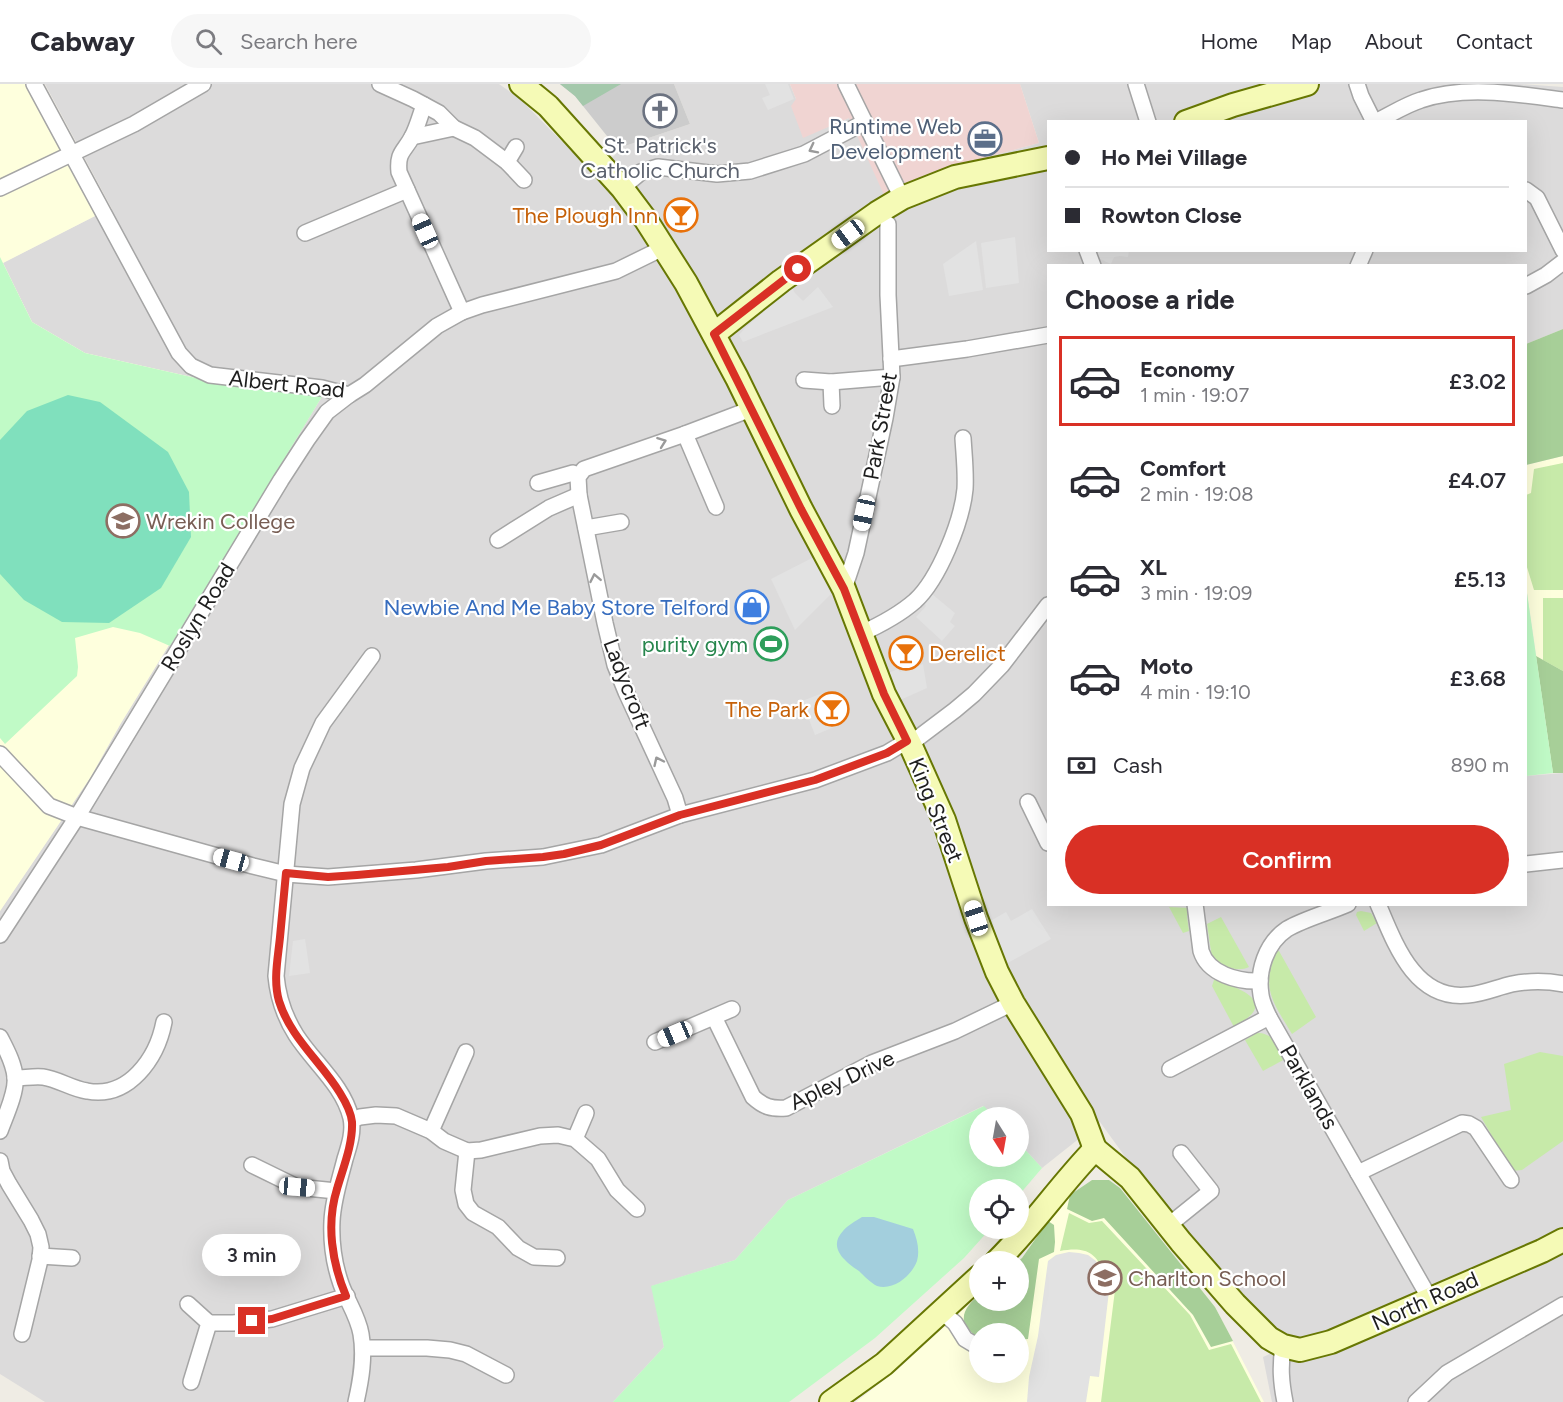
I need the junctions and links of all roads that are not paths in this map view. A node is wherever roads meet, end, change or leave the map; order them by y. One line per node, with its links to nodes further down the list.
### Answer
1 (34, 84): 19 (street, Albert Road)
2 (203, 84): 19 (street)
3 (380, 84): 10 (street)
4 (521, 84): 24 (street, King Street)
5 (846, 84): 15 (street)
6 (1136, 84): 11 (street)
7 (1307, 84): 12 (street)
8 (1357, 84): 13 (street)
9 (1563, 100): 14 (street)
10 (424, 105): 16 (street); 17 (street)
11 (1147, 120)
12 (1192, 120)
13 (1374, 120)
14 (1379, 120)
15 (865, 122): 24 (street, one-way to 24); 27 (street)
16 (454, 128): 17 (street); 21 (street)
17 (412, 137): 25 (street)
18 (516, 147): 21 (street)
19 (73, 154): 23 (street); 41 (street, Albert Road)
20 (1047, 158): 27 (street)
21 (507, 162): 22 (street)
22 (521, 177)
23 (0, 188)
24 (622, 188): 31 (street, King Street)
25 (407, 190): 29 (street); 34 (street)
26 (1527, 191): 30 (street)
27 (902, 198): 35 (street)
28 (888, 224): 37 (street, Park Street)
29 (305, 233)
30 (1562, 246)
31 (663, 248): 34 (street, Albert Road); 35 (street, King Street)
32 (1563, 262): 33 (street)
33 (1527, 285)
34 (462, 312): 41 (street, Albert Road)
35 (714, 334): 43 (street, King Street)
36 (1047, 335): 37 (street)
37 (891, 359): 38 (street, Park Street)
38 (892, 377): 40 (street); 53 (street, Park Street)
39 (804, 380): 40 (street)
40 (831, 382): 42 (street)
41 (349, 395): 61 (street, Roslyn Road)
42 (832, 406)
43 (751, 409): 44 (street); 53 (street, King Street)
44 (685, 434): 46 (street, one-way to 44); 49 (street)
45 (963, 438): 55 (street)
46 (579, 477): 47 (street); 48 (street, Ladycroft)
47 (538, 483)
48 (579, 495): 50 (street, Ladycroft); 52 (street)
49 (716, 507)
50 (586, 528): 51 (street); 60 (street, Ladycroft, one-way to 50)
51 (614, 528)
52 (498, 540)
53 (844, 589): 55 (street, King Street)
54 (1047, 606): 57 (street)
55 (860, 634): 57 (street, King Street)
56 (372, 656): 65 (street)
57 (909, 743): 60 (street); 72 (street, King Street)
58 (0, 754): 61 (street)
59 (1028, 802): 62 (street)
60 (680, 815): 65 (street)
61 (77, 817): 65 (street); 69 (street, Roslyn Road)
62 (1047, 835)
63 (1563, 860): 64 (street)
64 (1527, 864)
65 (286, 873): 83 (street)
66 (1195, 906): 70 (street)
67 (1343, 906): 70 (street, Parklands)
68 (1379, 906): 71 (street)
69 (0, 935)
70 (1260, 981): 75 (street, Parklands)
71 (1563, 984)
72 (1013, 1003): 74 (street, Apley Drive); 87 (street, King Street)
73 (732, 1009): 74 (street)
74 (714, 1017): 78 (street)
75 (1269, 1017): 80 (street); 92 (street, Parklands)
76 (164, 1022): 81 (street)
77 (0, 1037): 81 (street)
78 (655, 1042)
79 (466, 1052): 85 (street)
80 (1170, 1069)
81 (15, 1078): 84 (street)
82 (586, 1113): 86 (street)
83 (352, 1120): 85 (street); 94 (street)
84 (0, 1131)
85 (431, 1131): 88 (street)
86 (575, 1138): 88 (street); 95 (street)
87 (1095, 1149): 96 (street); 98 (street)
88 (467, 1151): 101 (street)
89 (1181, 1153): 96 (street)
90 (0, 1161): 99 (street)
91 (252, 1165): 94 (street)
92 (1358, 1173): 93 (street); 104 (street, Parklands)
93 (1511, 1180)
94 (336, 1191): 103 (street)
95 (637, 1209)
96 (1169, 1225): 111 (street)
97 (1563, 1240): 104 (street, North Road)
98 (1007, 1251)
99 (40, 1256): 100 (street); 109 (street)
100 (72, 1258)
101 (557, 1258)
102 (969, 1286): 107 (street)
103 (346, 1296): 108 (street); 112 (street)
104 (1430, 1299): 111 (street, North Road)
105 (188, 1304): 108 (street)
106 (1563, 1305): 118 (street)
107 (942, 1312): 110 (street); 116 (street)
108 (209, 1323): 114 (street)
109 (22, 1334)
110 (969, 1341)
111 (1283, 1346): 117 (street)
112 (363, 1348): 113 (street); 115 (street)
113 (506, 1375)
114 (191, 1382)
115 (356, 1402)
116 (831, 1402)
117 (1285, 1402)
118 (1416, 1402)

